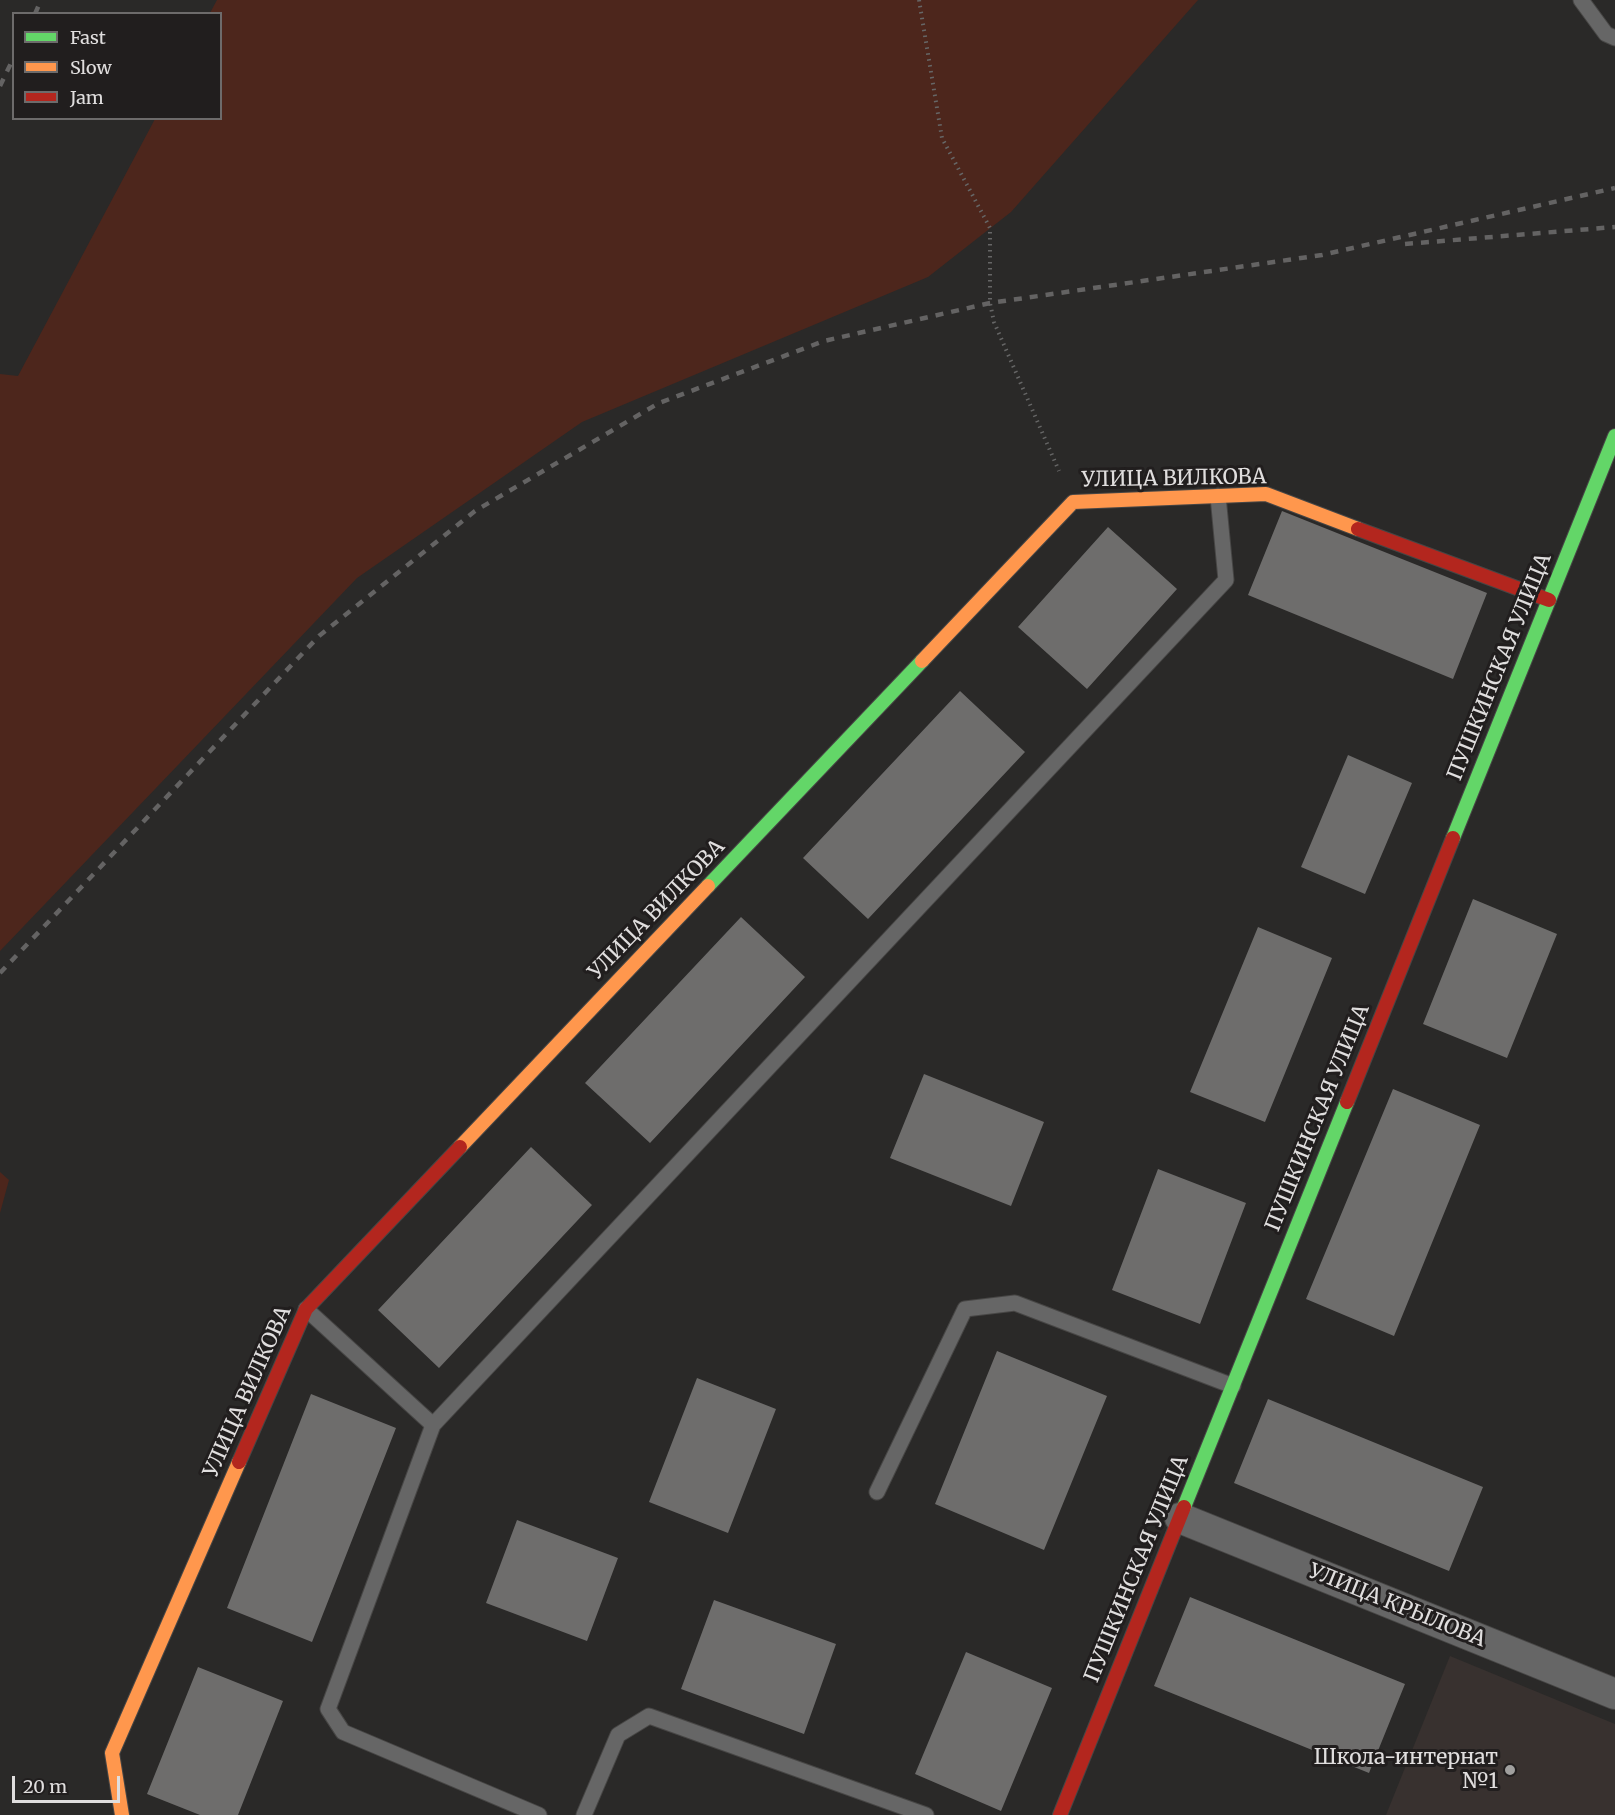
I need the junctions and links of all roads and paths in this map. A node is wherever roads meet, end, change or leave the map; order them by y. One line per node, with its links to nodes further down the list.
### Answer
1 (919, 0): 6 (path)
2 (1581, 0): 3 (lane)
3 (1615, 38)
4 (1615, 436): 7 (street, ПУШКИНСКАЯ УЛИЦА)
5 (1218, 496): 6 (street, УЛИЦА ВИЛКОВА); 7 (street, УЛИЦА ВИЛКОВА); 10 (lane)
6 (1073, 502): 8 (street, УЛИЦА ВИЛКОВА)
7 (1549, 600): 9 (street, ПУШКИНСКАЯ УЛИЦА)
8 (306, 1309): 10 (lane); 14 (street, УЛИЦА ВИЛКОВА)
9 (1233, 1386): 11 (lane); 12 (street, ПУШКИНСКАЯ УЛИЦА)
10 (433, 1425): 15 (lane)
11 (877, 1492)
12 (1180, 1518): 13 (street, УЛИЦА КРЫЛОВА); 18 (street, ПУШКИНСКАЯ УЛИЦА)
13 (1615, 1694)
14 (122, 1815)
15 (539, 1815)
16 (584, 1815): 17 (lane)
17 (926, 1815)
18 (1060, 1815)

